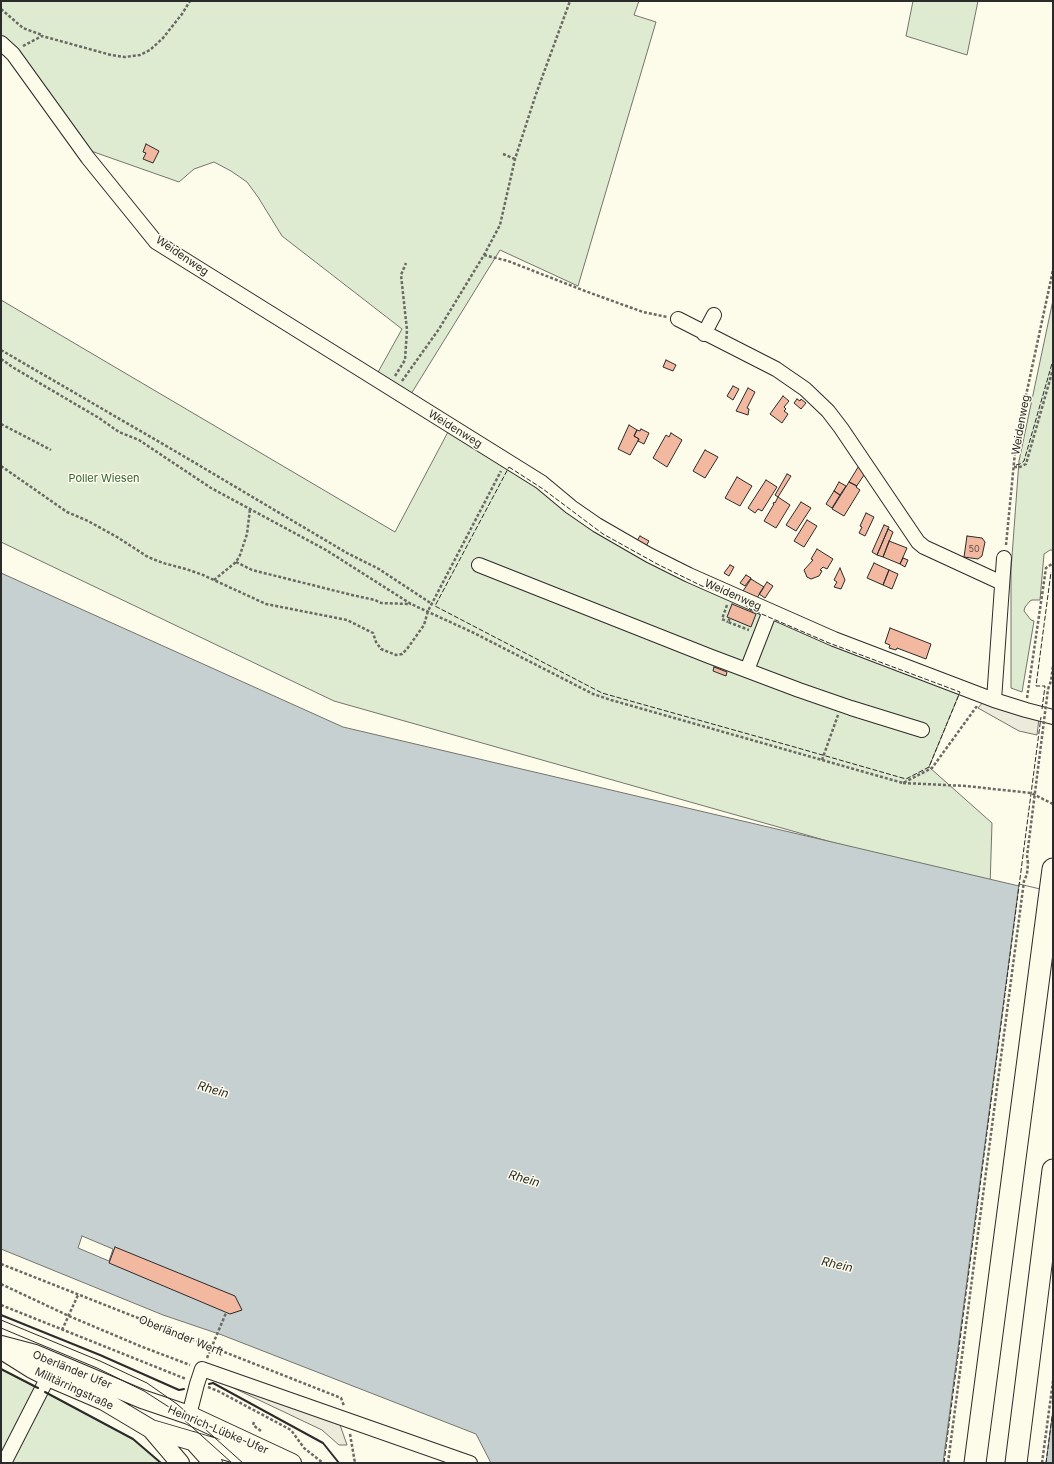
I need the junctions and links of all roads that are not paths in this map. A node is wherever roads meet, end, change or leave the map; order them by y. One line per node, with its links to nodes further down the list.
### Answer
1 (1, 43): 8 (street, Weidenweg)
2 (714, 315): 4 (street)
3 (678, 319): 4 (street)
4 (704, 334): 7 (street)
5 (1004, 558): 7 (street)
6 (479, 565): 9 (street)
7 (1002, 583): 10 (street)
8 (770, 611): 9 (street); 10 (street, Weidenweg)
9 (746, 670): 12 (street)
10 (989, 698): 11 (street, Weidenweg)
11 (1053, 717)
12 (922, 730)
13 (1053, 869): 28 (highway)
14 (1053, 1170): 29 (highway)
15 (1, 1345): 18 (main road, Oberländer Ufer)
16 (1, 1349): 17 (main road, Militärringstraße)
17 (48, 1377): 20 (main road, Militärringstraße); 23 (street)
18 (142, 1399): 19 (main road, Heinrich-Lübke-Ufer); 21 (main road)
19 (189, 1415): 26 (main road, Heinrich-Lübke-Ufer); 27 (street, Oberländer Werft)
20 (151, 1429): 21 (main road, Heinrich-Lübke-Ufer); 24 (main road, Militärringstraße)
21 (193, 1442): 22 (main road, Heinrich-Lübke-Ufer); 25 (main road)
22 (256, 1462)
23 (4, 1463)
24 (180, 1463)
25 (213, 1463)
26 (292, 1463)
27 (470, 1463)
28 (975, 1463)
29 (1016, 1463)

